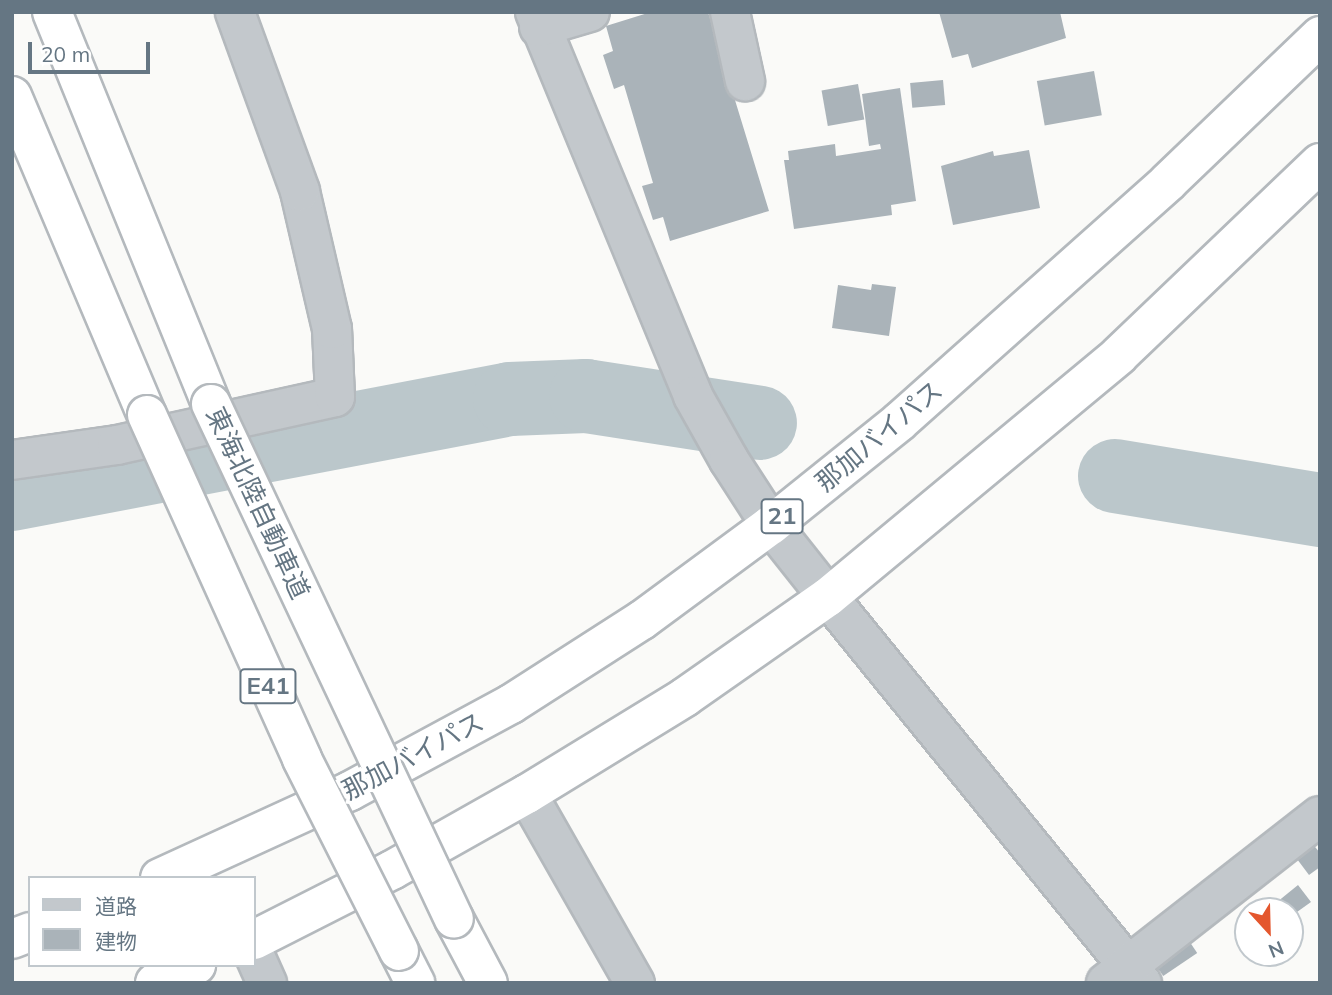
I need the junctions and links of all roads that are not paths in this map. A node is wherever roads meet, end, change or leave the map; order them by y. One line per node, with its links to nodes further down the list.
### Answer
1 (52, 12): 23 (highway, 東海北陸自動車道 / E41, bridge)
2 (235, 12): 10 (street)
3 (590, 12): 5 (street)
4 (730, 12): 7 (street)
5 (537, 20): 11 (street)
6 (1320, 36): 11 (highway, 那加バイパス / 21)
7 (745, 81)
8 (12, 96): 19 (highway, E41, bridge)
9 (1320, 163): 12 (highway)
10 (12, 460)
11 (771, 525): 12 (street); 15 (highway, 那加バイパス / 21)
12 (828, 597): 13 (highway); 20 (street)
13 (527, 794): 16 (highway); 24 (street)
14 (1320, 816): 20 (street)
15 (164, 876)
16 (256, 939)
17 (256, 958): 22 (street)
18 (191, 967): 21 (highway)
19 (407, 967)
20 (1125, 977)
21 (155, 983)
22 (267, 983)
23 (488, 983)
24 (635, 983)

